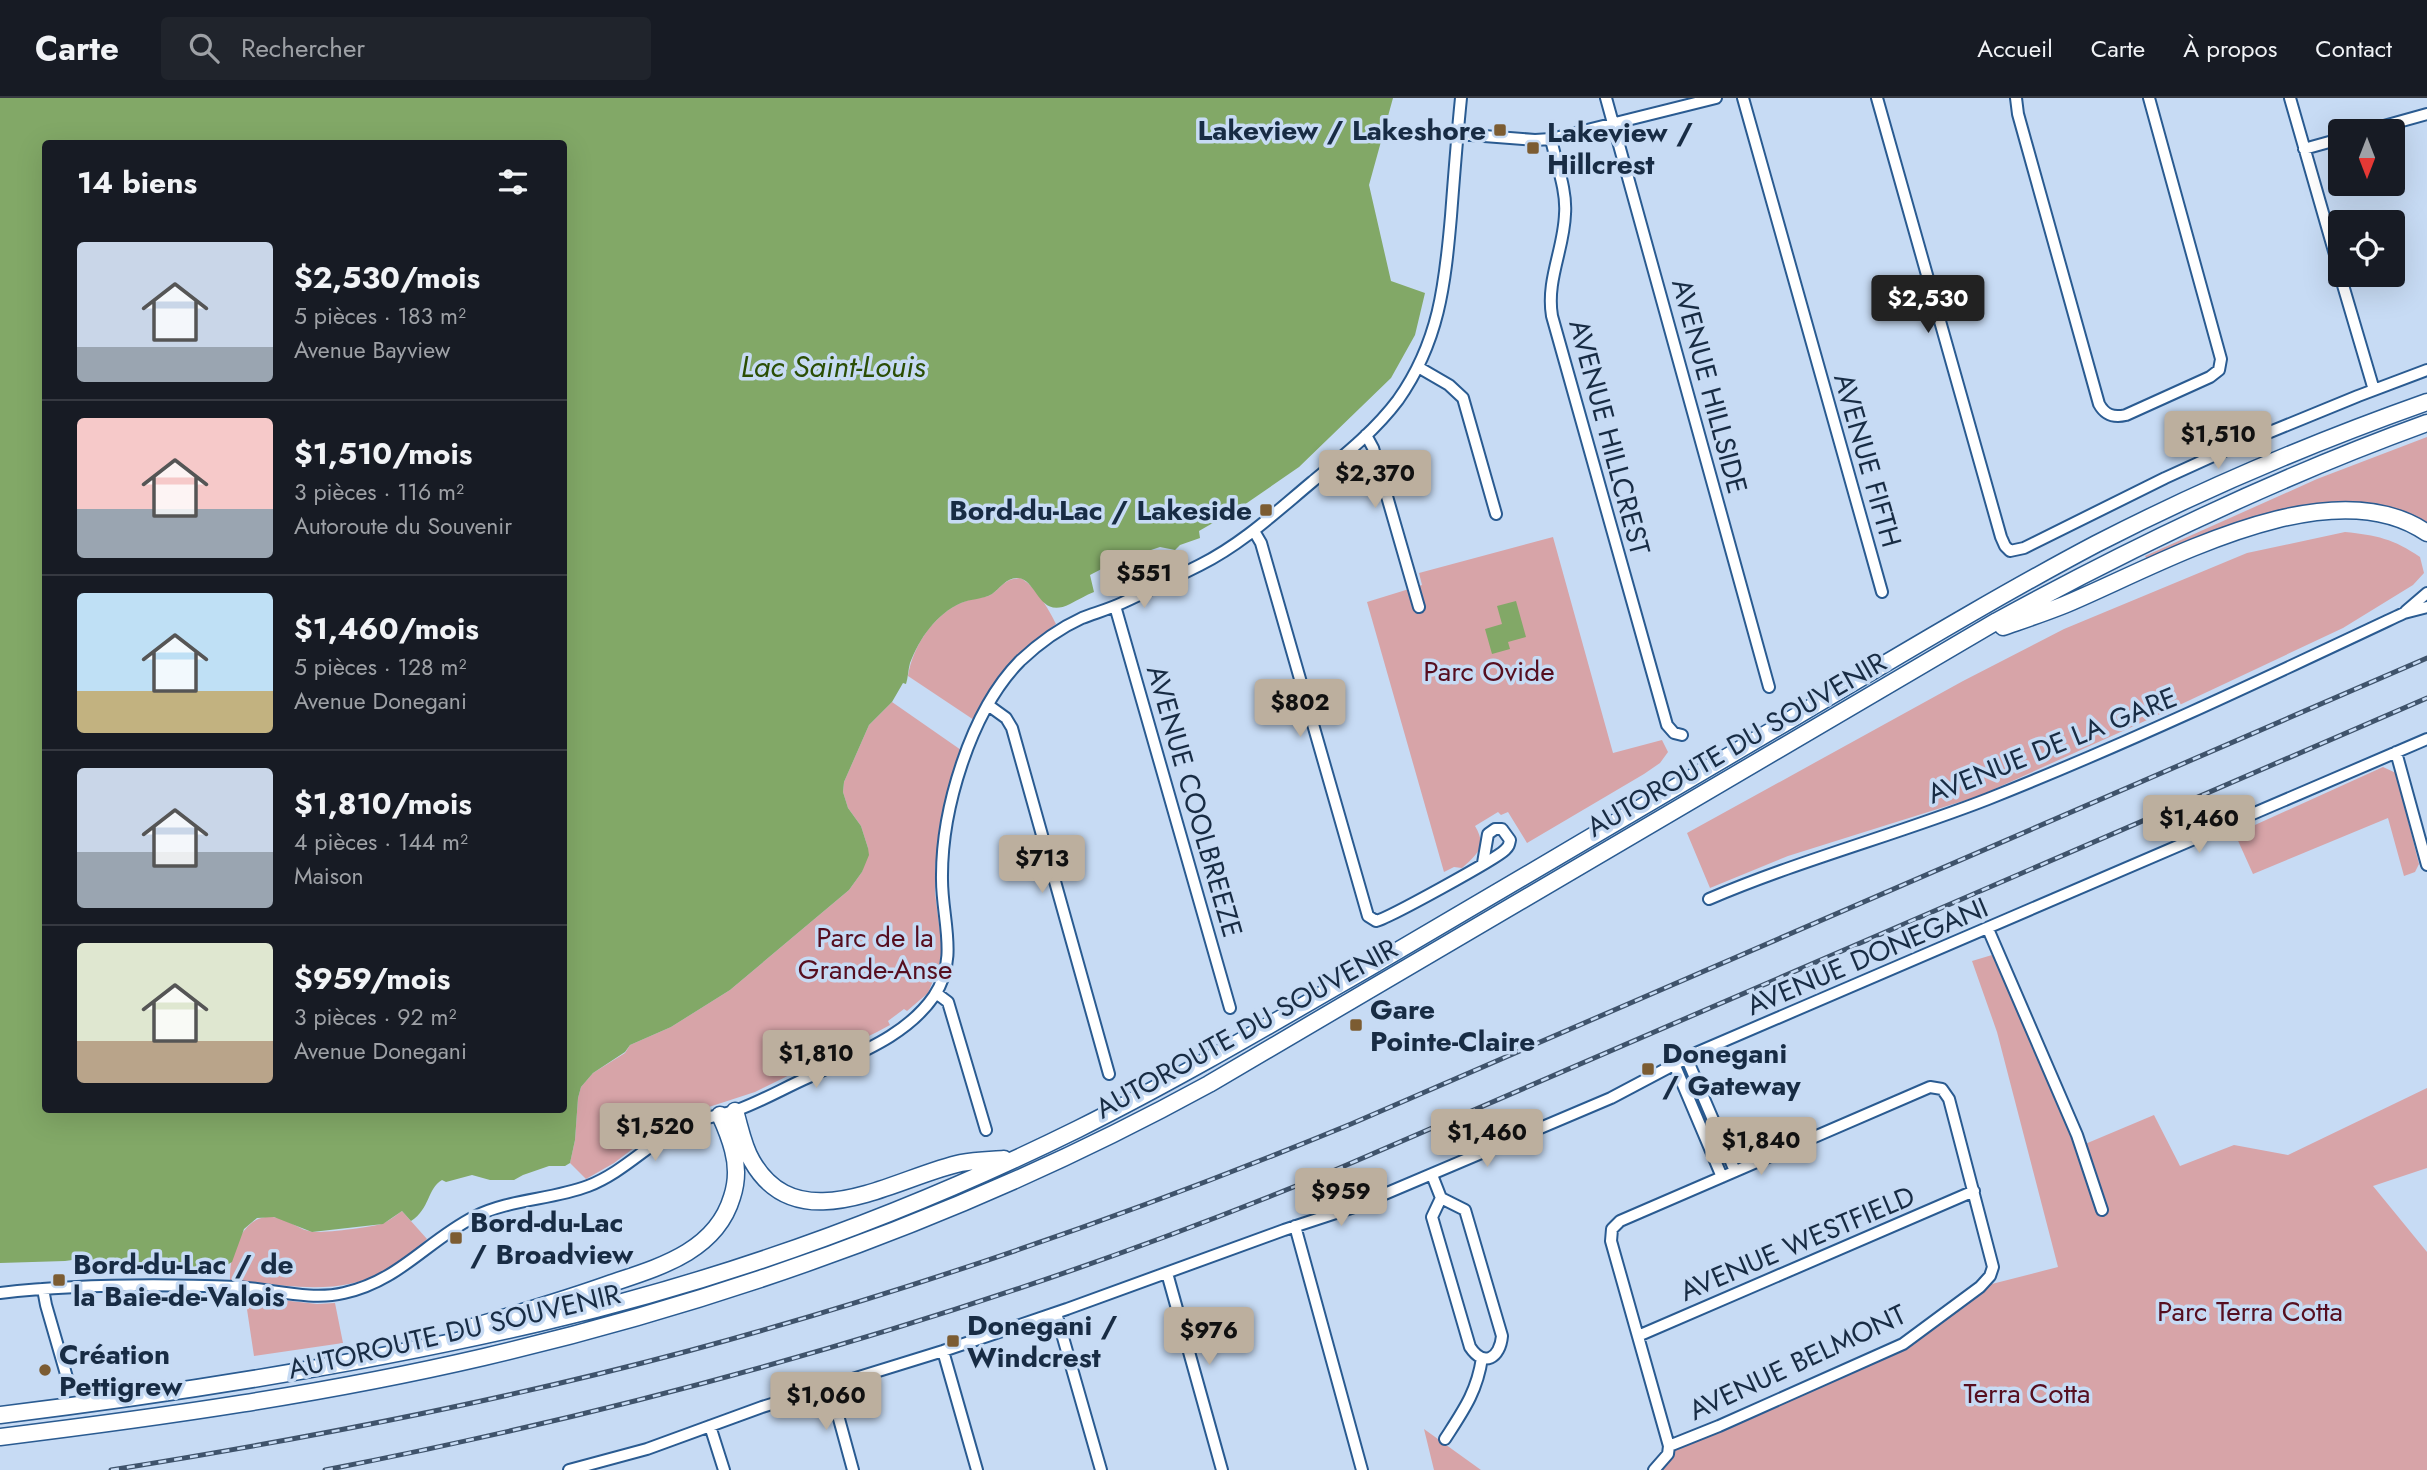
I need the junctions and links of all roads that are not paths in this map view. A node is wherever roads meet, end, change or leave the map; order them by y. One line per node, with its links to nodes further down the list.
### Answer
1 (1461, 98): 12 (street)
2 (1606, 98): 11 (street, AVENUE HILLSIDE)
3 (1716, 98): 11 (street)
4 (1743, 98): 27 (street, AVENUE FIFTH)
5 (1877, 98): 20 (street)
6 (2017, 98): 7 (street)
7 (2149, 98)
8 (2290, 98): 15 (street)
9 (2427, 114): 10 (street)
10 (2405, 120)
11 (1613, 124): 13 (street); 34 (street, AVENUE HILLSIDE)
12 (1458, 134): 13 (street); 18 (street)
13 (1551, 139): 36 (street, AVENUE HILLCREST)
14 (2328, 142): 15 (street)
15 (2304, 149): 16 (street)
16 (2328, 232)
17 (2344, 287): 20 (street)
18 (1418, 367): 23 (street); 24 (street)
19 (2427, 370): 20 (street)
20 (2374, 390)
21 (2427, 402): 50 (highway, AUTOROUTE DU SOUVENIR)
22 (2427, 423): 33 (highway, AUTOROUTE DU SOUVENIR)
23 (1366, 435): 25 (street); 30 (street)
24 (1496, 514)
25 (1254, 530): 29 (street); 39 (street)
26 (2427, 533): 33 (highway)
27 (1882, 592)
28 (2427, 593): 32 (street, AVENUE DE LA GARE)
29 (1115, 606): 35 (street); 44 (street, AVENUE COOLBREEZE)
30 (1419, 607)
31 (2427, 607): 32 (street, AVENUE DE LA GARE)
32 (2404, 613): 41 (street, AVENUE DE LA GARE)
33 (1965, 640): 70 (highway, AUTOROUTE DU SOUVENIR)
34 (1769, 687)
35 (988, 705): 43 (street); 47 (street)
36 (1682, 734)
37 (2427, 739): 38 (street, AVENUE DONEGANI)
38 (2396, 751): 40 (street); 42 (street, AVENUE DONEGANI)
39 (1483, 863)
40 (2427, 864)
41 (1709, 900)
42 (1988, 929): 45 (street, AVENUE DONEGANI); 56 (street)
43 (936, 993): 48 (street); 49 (street)
44 (1230, 1008)
45 (1686, 1059): 46 (street, AVENUE DONEGANI); 51 (street)
46 (1675, 1066): 52 (street, AVENUE DONEGANI); 53 (street)
47 (1109, 1074)
48 (728, 1113): 50 (highway); 59 (street); 65 (highway)
49 (986, 1130)
50 (1017, 1158): 65 (highway, AUTOROUTE DU SOUVENIR)
51 (1735, 1171): 53 (street); 54 (street)
52 (1432, 1175): 55 (street); 57 (street, AVENUE DONEGANI)
53 (1722, 1177): 62 (street)
54 (1974, 1191): 62 (street, AVENUE WESTFIELD); 72 (street, AVENUE BELMONT)
55 (1441, 1198): 64 (street); 64 (street)
56 (2102, 1209)
57 (1295, 1226): 58 (street, AVENUE DONEGANI); 79 (street)
58 (1167, 1273): 61 (street, AVENUE DONEGANI); 78 (street)
59 (43, 1289): 60 (street); 66 (street)
60 (0, 1293)
61 (1056, 1313): 63 (street, AVENUE DONEGANI); 77 (street)
62 (1638, 1336): 72 (street)
63 (943, 1351): 67 (street, AVENUE DONEGANI); 76 (street)
64 (1482, 1358): 71 (street)
65 (360, 1359): 68 (highway, AUTOROUTE DU SOUVENIR)
66 (68, 1381)
67 (830, 1386): 69 (street, AVENUE DONEGANI); 75 (street)
68 (0, 1415)
69 (710, 1426): 73 (street, AVENUE DONEGANI); 74 (street)
70 (0, 1437)
71 (1445, 1439)
72 (1669, 1446): 80 (street, AVENUE BELMONT)
73 (569, 1470)
74 (723, 1470)
75 (853, 1470)
76 (977, 1470)
77 (1101, 1470)
78 (1222, 1470)
79 (1363, 1470)
80 (1654, 1470)

